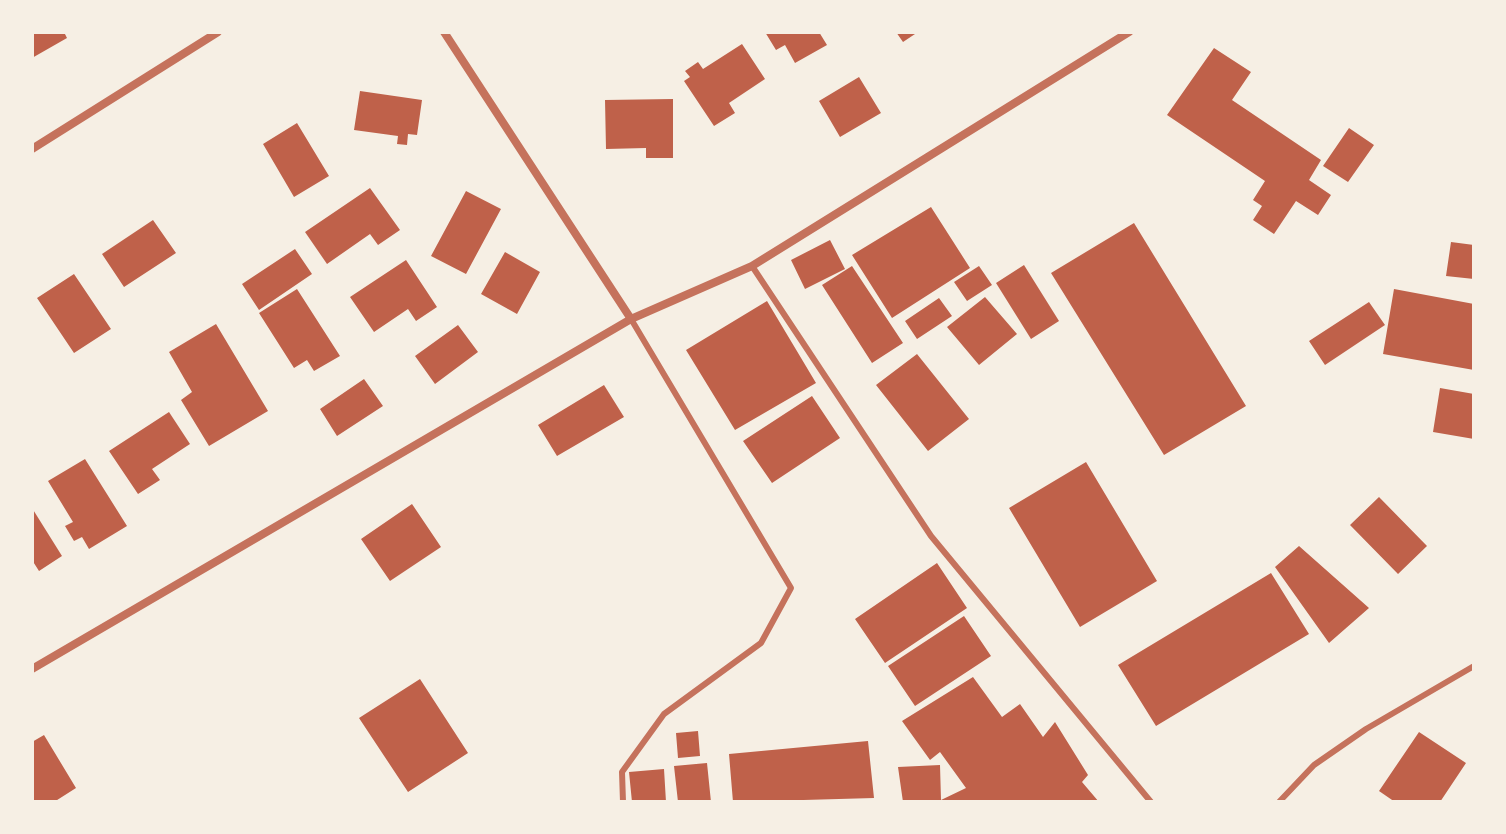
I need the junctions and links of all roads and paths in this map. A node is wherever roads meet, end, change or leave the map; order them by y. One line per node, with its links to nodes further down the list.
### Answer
1 (218, 32): 4 (street)
2 (444, 32): 6 (street)
3 (1129, 32): 5 (street)
4 (32, 149)
5 (752, 266): 6 (street); 10 (lane)
6 (631, 319): 8 (street); 9 (lane)
7 (1474, 666): 11 (lane)
8 (32, 669)
9 (623, 802)
10 (1151, 802)
11 (1279, 802)

